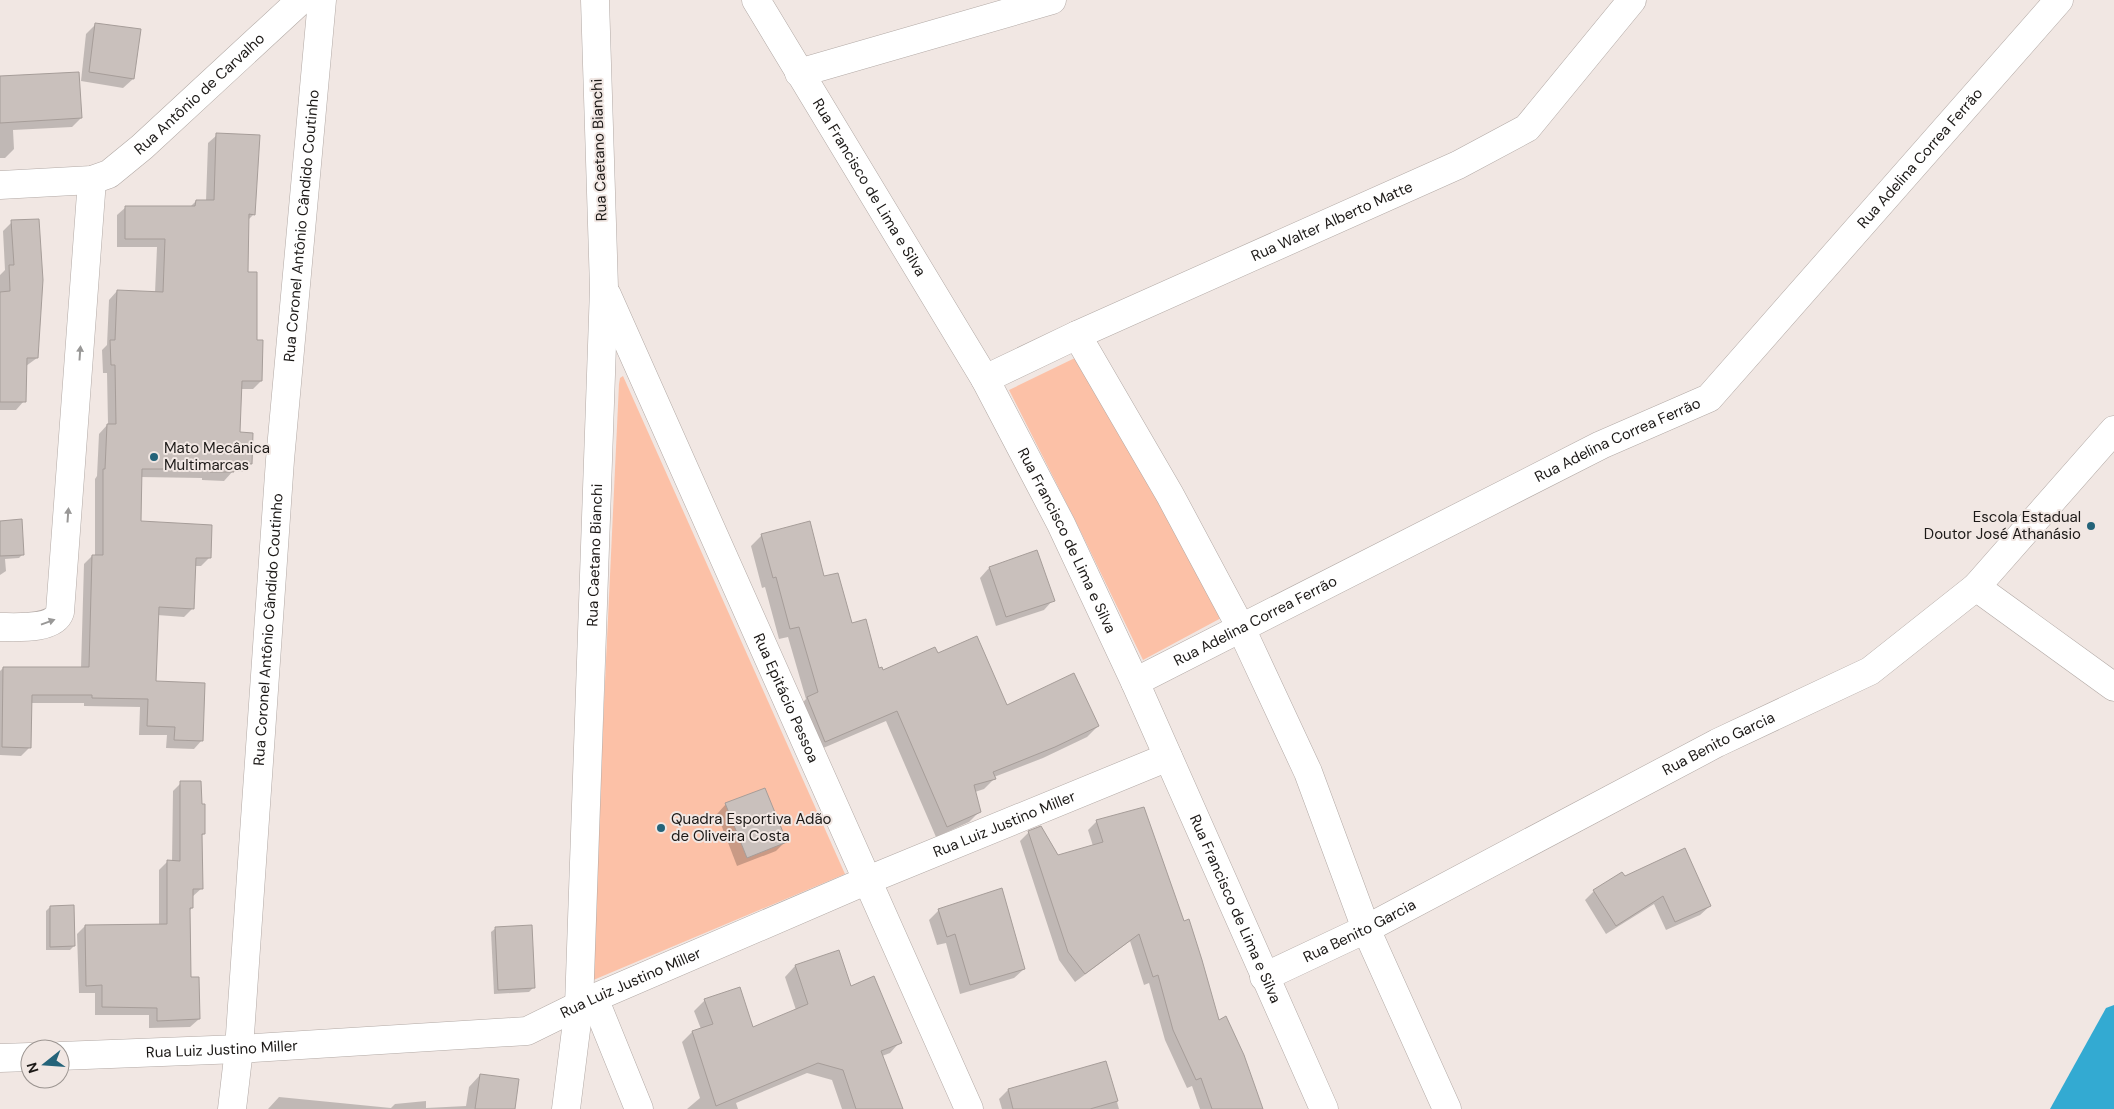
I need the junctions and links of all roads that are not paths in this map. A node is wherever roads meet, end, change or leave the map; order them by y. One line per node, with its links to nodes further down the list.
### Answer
1 (301, 0): 9 (street, Rua Antônio de Carvalho)
2 (322, 0): 25 (street, Rua Coronel Antônio Cândido Coutinho)
3 (595, 0): 11 (street, Rua Caetano Bianchi)
4 (756, 0): 8 (street, Rua Francisco de Lima e Silva)
5 (1052, 0): 8 (street)
6 (1632, 0): 12 (street, Rua Walter Alberto Matte)
7 (2059, 0): 16 (street, Rua Adelina Correa Ferrão)
8 (799, 73): 13 (street, Rua Francisco de Lima e Silva)
9 (92, 180): 10 (street); 17 (street, one-way to 9)
10 (0, 185)
11 (604, 288): 21 (street, Rua Epitácio Pessoa); 24 (street, Rua Caetano Bianchi)
12 (1077, 335): 13 (street, Rua Walter Alberto Matte); 16 (street)
13 (985, 379): 18 (street, Rua Francisco de Lima e Silva)
14 (2114, 430): 15 (street, Rua Benito Garcia)
15 (1976, 587): 19 (street); 22 (street, Rua Benito Garcia)
16 (1240, 626): 18 (street, Rua Adelina Correa Ferrão); 22 (street)
17 (0, 628)
18 (1135, 682): 20 (street, Rua Francisco de Lima e Silva)
19 (2114, 688)
20 (1168, 758): 21 (street, Rua Luiz Justino Miller); 23 (street, Rua Francisco de Lima e Silva)
21 (868, 880): 24 (street, Rua Luiz Justino Miller); 32 (street, Rua Epitácio Pessoa)
22 (1366, 929): 23 (street, Rua Benito Garcia); 34 (street)
23 (1264, 977): 33 (street, Rua Francisco de Lima e Silva)
24 (586, 1002): 25 (street, Rua Luiz Justino Miller); 30 (street, Rua Caetano Bianchi); 31 (street)
25 (239, 1049): 26 (street, Rua Luiz Justino Miller); 29 (street, Rua Coronel Antônio Cândido Coutinho)
26 (70, 1056)
27 (20, 1057): 28 (street)
28 (0, 1058)
29 (232, 1109)
30 (566, 1109)
31 (640, 1109)
32 (969, 1109)
33 (1324, 1109)
34 (1448, 1109)

